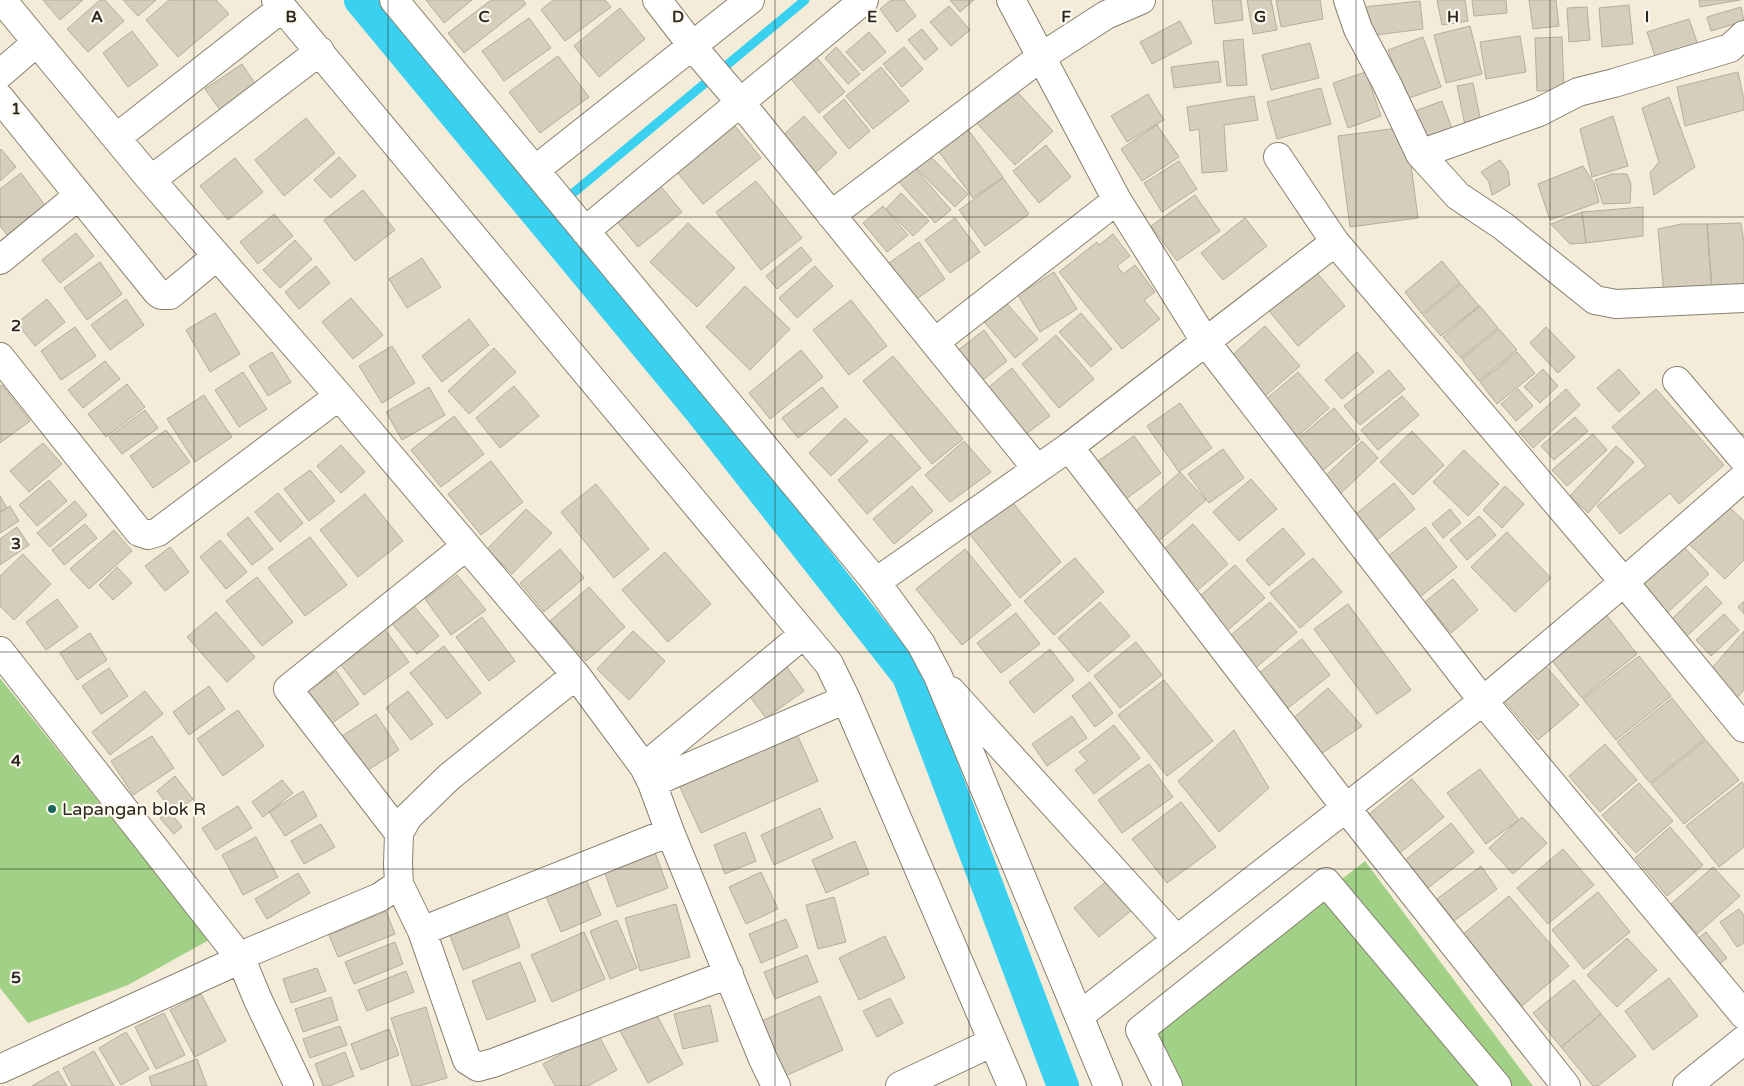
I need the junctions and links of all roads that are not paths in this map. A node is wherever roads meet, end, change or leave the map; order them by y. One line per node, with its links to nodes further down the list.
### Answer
1 (2, 0): 11 (street)
2 (394, 0): 21 (street)
3 (657, 0): 12 (street)
4 (750, 0): 12 (street)
5 (864, 0): 17 (street)
6 (1011, 0): 14 (street)
7 (1141, 0): 14 (street)
8 (1348, 0): 19 (street)
9 (279, 4): 13 (street); 18 (street)
10 (1744, 35): 19 (street)
11 (36, 43): 15 (street); 18 (street)
12 (695, 49): 17 (street); 21 (street)
13 (320, 51): 22 (street); 43 (street)
14 (1041, 57): 24 (street); 25 (street)
15 (0, 74)
16 (0, 98): 23 (street)
17 (737, 99): 25 (street); 26 (street)
18 (116, 138): 22 (street)
19 (1420, 154): 30 (street)
20 (1278, 157): 27 (street)
21 (538, 172): 26 (street)
22 (151, 180): 28 (street)
23 (78, 196): 28 (street); 29 (street)
24 (1117, 200): 31 (street); 32 (street)
25 (831, 215): 32 (street)
26 (582, 228): 41 (street)
27 (1334, 242): 31 (street); 42 (street)
28 (217, 256): 35 (street)
29 (0, 260)
30 (1744, 298)
31 (1205, 341): 36 (street); 48 (street)
32 (935, 342): 38 (street)
33 (0, 357): 35 (street)
34 (1677, 380): 37 (street)
35 (339, 396): 40 (street)
36 (1068, 447): 38 (street); 51 (street)
37 (1744, 460)
38 (1037, 469): 41 (street)
39 (1744, 477): 42 (street)
40 (465, 546): 45 (street); 53 (street)
41 (876, 582): 46 (street)
42 (1624, 582): 48 (street); 49 (street)
43 (804, 634): 47 (street); 50 (street)
44 (0, 651): 57 (street)
45 (576, 675): 50 (street); 53 (street)
46 (938, 676): 56 (street); 60 (street)
47 (846, 699): 50 (street); 62 (street)
48 (1483, 701): 51 (street); 59 (street)
49 (1744, 728)
50 (648, 775): 52 (street)
51 (1346, 808): 56 (street); 71 (street)
52 (670, 832): 55 (street); 58 (street)
53 (399, 833): 54 (street)
54 (399, 884): 55 (street); 57 (street)
55 (422, 931): 58 (street)
56 (1177, 940): 60 (street)
57 (241, 959): 63 (street); 64 (street)
58 (729, 974): 65 (street)
59 (1744, 1015)
60 (1079, 1016): 68 (street)
61 (1744, 1040): 72 (street)
62 (993, 1042): 66 (street); 67 (street)
63 (0, 1069)
64 (299, 1086)
65 (776, 1086)
66 (900, 1086)
67 (1012, 1086)
68 (1108, 1086)
69 (1168, 1086): 70 (street)
70 (1497, 1086)
71 (1566, 1086)
72 (1687, 1086)

